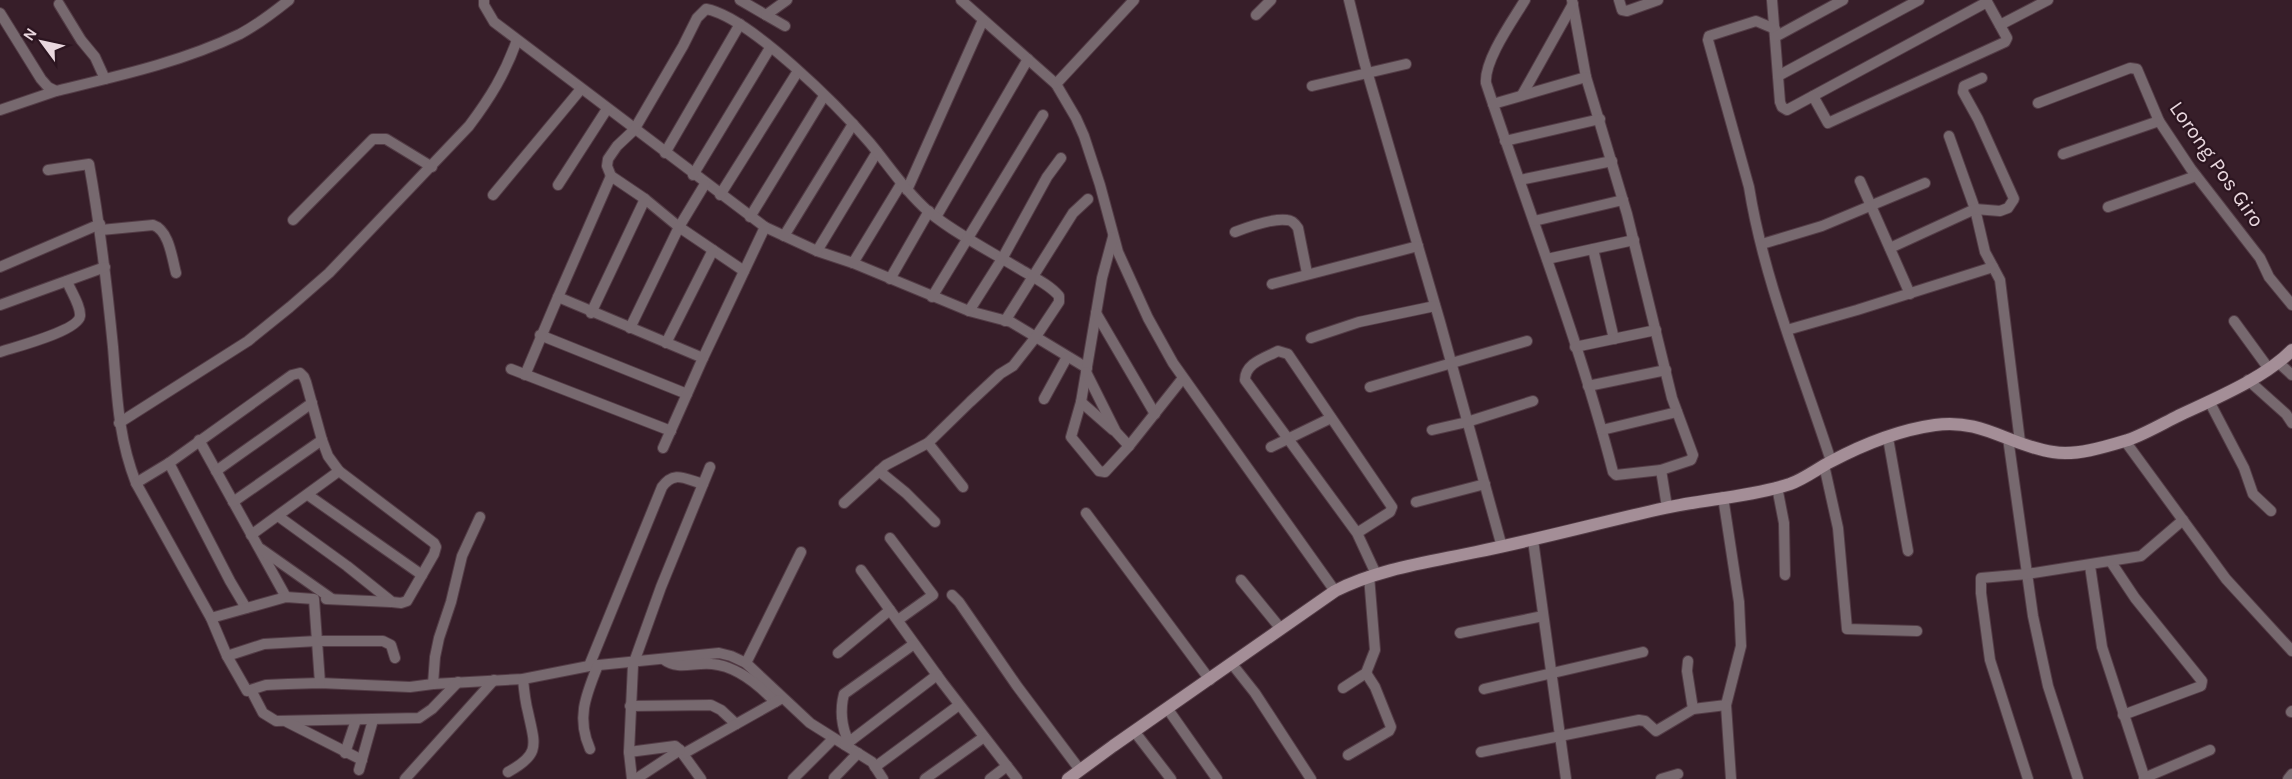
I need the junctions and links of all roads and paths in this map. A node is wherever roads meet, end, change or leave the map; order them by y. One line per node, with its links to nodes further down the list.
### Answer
1 (289, 0): 36 (street)
2 (484, 0): 27 (street)
3 (740, 0): 20 (street)
4 (787, 0): 20 (street)
5 (961, 0): 22 (street)
6 (1134, 0): 37 (street)
7 (1270, 0): 21 (street)
8 (1349, 0): 31 (street)
9 (1525, 0): 45 (street)
10 (1619, 0): 11 (street)
11 (1658, 0)
12 (1772, 0): 26 (street)
13 (1843, 0): 26 (street)
14 (1919, 0): 33 (street)
15 (2048, 0): 24 (street)
16 (1986, 1): 24 (street); 43 (street)
17 (1573, 2): 34 (street); 41 (street)
18 (59, 4): 36 (street)
19 (0, 13): 40 (street)
20 (766, 15): 25 (street)
21 (1256, 15)
22 (983, 20): 29 (street); 70 (street)
23 (740, 24): 28 (street); 52 (street); 56 (street)
24 (2000, 25): 43 (street)
25 (785, 26)
26 (1775, 33): 33 (street); 91 (street)
27 (517, 40): 39 (street); 60 (street)
28 (770, 48): 32 (street); 62 (street)
29 (1028, 59): 37 (street); 79 (street)
30 (1406, 64): 31 (street)
31 (1366, 67): 38 (street); 92 (street)
32 (798, 71): 42 (street); 72 (street)
33 (1778, 76): 43 (street)
34 (1586, 77): 41 (street); 49 (street)
35 (1982, 78): 78 (street)
36 (105, 79): 40 (street)
37 (1056, 84): 87 (street)
38 (1312, 86)
39 (581, 89): 47 (street); 71 (street)
40 (56, 91): 46 (street)
41 (1522, 95): 45 (street)
42 (824, 96): 51 (street); 80 (street)
43 (1813, 96)
44 (2038, 103): 50 (street, Lorong Pos Giro)
45 (1493, 104): 54 (street)
46 (0, 110)
47 (607, 110): 52 (street); 69 (street)
48 (1043, 115): 89 (street)
49 (1600, 119): 54 (street); 59 (street)
50 (2159, 121): 57 (street); 63 (street, Lorong Pos Giro)
51 (853, 124): 55 (street); 88 (street)
52 (634, 130): 56 (street); 64 (street)
53 (1948, 135): 78 (street)
54 (1505, 141): 65 (street)
55 (877, 152): 70 (street); 96 (street)
56 (665, 153): 62 (street)
57 (2063, 154)
58 (1061, 158): 97 (street)
59 (1612, 161): 65 (street); 75 (street)
60 (432, 168): 81 (street); 156 (street)
61 (48, 170): 84 (street)
62 (693, 175): 68 (street)
63 (2196, 176): 77 (street); 114 (street, Lorong Pos Giro)
64 (611, 177): 73 (street); 111 (street)
65 (1520, 180): 82 (street)
66 (1860, 181): 76 (street)
67 (1925, 183): 76 (street)
68 (705, 184): 72 (street); 83 (street)
69 (558, 185)
70 (904, 187): 79 (street); 99 (street)
71 (493, 195)
72 (720, 195): 80 (street)
73 (645, 199): 83 (street); 117 (street)
74 (1088, 199): 106 (street)
75 (1623, 200): 82 (street); 90 (street)
76 (1870, 207): 91 (street); 93 (street)
77 (2108, 207)
78 (1975, 209): 93 (street); 102 (street)
79 (932, 214): 89 (street); 107 (street)
80 (750, 217): 85 (street)
81 (293, 220)
82 (1534, 221): 98 (street)
83 (679, 226): 95 (street); 121 (street)
84 (101, 227): 100 (street); 101 (street); 104 (street)
85 (765, 227): 88 (street); 103 (street)
86 (1235, 232): 105 (street)
87 (1113, 235): 118 (street); 142 (street)
88 (784, 236): 96 (street)
89 (967, 238): 97 (street); 112 (street)
90 (1634, 240): 94 (street); 122 (street)
91 (1762, 244): 123 (street)
92 (1418, 246): 105 (street); 115 (street)
93 (1890, 248): 110 (street)
94 (1593, 249): 98 (street); 127 (street)
95 (713, 250): 103 (street); 129 (street)
96 (817, 252): 99 (street)
97 (1002, 259): 106 (street); 116 (street)
98 (1547, 260): 130 (street)
99 (853, 263): 107 (street)
100 (0, 267)
101 (105, 267): 108 (street); 156 (street)
102 (1993, 267): 110 (street); 168 (street)
103 (744, 271): 134 (street)
104 (176, 273)
105 (1307, 273): 109 (street)
106 (1033, 277): 119 (street); 125 (street)
107 (890, 279): 112 (street)
108 (67, 281): 113 (street); 132 (street)
109 (1272, 284)
110 (1910, 294): 123 (street)
111 (558, 297): 117 (street); 124 (street)
112 (932, 297): 116 (street)
113 (0, 305)
114 (2292, 305)
115 (1435, 306): 126 (street); 135 (street)
116 (969, 311): 119 (street)
117 (591, 313): 121 (street)
118 (1096, 313): 138 (street); 153 (street)
119 (1005, 321): 125 (street)
120 (2234, 321): 136 (street)
121 (630, 328): 129 (street)
122 (1656, 330): 127 (street); 139 (street)
123 (1787, 330): 174 (street)
124 (540, 335): 140 (street); 146 (street)
125 (1035, 338): 133 (street); 169 (street)
126 (1311, 338)
127 (1614, 339): 130 (street)
128 (1527, 341): 135 (street)
129 (666, 343): 134 (street)
130 (1575, 347): 144 (street)
131 (2292, 350): 136 (main road)
132 (0, 352)
133 (1067, 357): 138 (street); 147 (street)
134 (703, 358): 146 (street)
135 (1451, 364): 145 (street); 155 (street)
136 (2274, 366): 141 (street); 143 (main road)
137 (512, 369): 140 (street)
138 (1087, 370): 150 (street); 161 (street)
139 (1666, 370): 144 (street); 152 (street)
140 (525, 375): 160 (street)
141 (2292, 375)
142 (1183, 378): 153 (street); 213 (street)
143 (2248, 380): 149 (main road); 157 (street)
144 (1588, 386): 159 (street)
145 (1370, 387)
146 (687, 394): 160 (street)
147 (1044, 399)
148 (1533, 401): 155 (street)
149 (2209, 401): 167 (main road); 191 (street)
150 (1081, 402): 161 (street); 170 (street)
151 (312, 403): 165 (street); 166 (street); 177 (street)
152 (1677, 412): 159 (street); 176 (street)
153 (1155, 414): 170 (street)
154 (1331, 418): 162 (street); 162 (street); 197 (street)
155 (1467, 422): 158 (street); 182 (street)
156 (119, 423): 180 (street)
157 (2292, 423)
158 (1432, 430)
159 (1602, 430): 176 (street)
160 (670, 431): 172 (street)
161 (1116, 432): 170 (street)
162 (1286, 438): 171 (street); 197 (street)
163 (1888, 438): 164 (main road); 174 (main road); 203 (street)
164 (2008, 438): 168 (main road); 208 (street)
165 (199, 440): 173 (street); 177 (street)
166 (322, 440): 178 (street); 187 (street)
167 (2125, 441): 168 (main road); 195 (street)
168 (2020, 442)
169 (928, 443): 179 (street); 183 (street)
170 (1129, 446)
171 (1271, 447)
172 (663, 448)
173 (169, 463): 180 (street); 219 (street)
174 (1828, 463): 184 (main road); 225 (street)
175 (710, 467): 181 (street)
176 (1661, 470): 190 (street)
177 (216, 471): 187 (street)
178 (339, 471): 185 (street); 209 (street)
179 (879, 471): 189 (street); 196 (street)
180 (136, 483): 222 (street)
181 (703, 484): 235 (street); 239 (street)
182 (1485, 484): 188 (street); 202 (street)
183 (963, 487)
184 (1777, 487): 186 (main road); 211 (street)
185 (308, 495): 193 (street); 209 (street)
186 (1723, 497): 190 (main road); 254 (street)
187 (233, 502): 198 (street)
188 (1416, 502)
189 (844, 503)
190 (1667, 507): 200 (main road)
191 (2271, 511)
192 (1086, 513): 245 (street)
193 (278, 516): 198 (street); 218 (street)
194 (480, 517): 248 (street)
195 (2183, 520): 205 (street); 229 (street)
196 (935, 522)
197 (1358, 533): 210 (street)
198 (251, 535): 201 (street)
199 (890, 538): 223 (street)
200 (1533, 540): 202 (main road); 221 (street)
201 (258, 546): 215 (street); 217 (street)
202 (1502, 547): 210 (main road)
203 (1908, 551)
204 (801, 552): 237 (street)
205 (2111, 562): 206 (street); 258 (street)
206 (2090, 566): 208 (street); 258 (street)
207 (861, 570): 220 (street)
208 (2027, 574): 298 (street); 299 (street)
209 (422, 575): 218 (street)
210 (1372, 575): 213 (main road); 240 (street)
211 (1785, 575)
212 (1241, 580): 224 (street)
213 (1335, 591): 224 (main road)
214 (952, 595): 281 (street)
215 (286, 597): 216 (street); 219 (street)
216 (314, 599): 217 (street); 227 (street)
217 (332, 599): 218 (street)
218 (392, 602)
219 (246, 608): 222 (street)
220 (890, 610): 223 (street); 231 (street)
221 (1543, 616): 226 (street); 242 (street)
222 (211, 618): 232 (street)
223 (898, 620): 228 (street)
224 (1281, 629): 238 (main road)
225 (1917, 631)
226 (1460, 633)
227 (317, 641): 232 (street); 233 (street); 247 (street)
228 (914, 644): 241 (street); 267 (street)
229 (2292, 651)
230 (1643, 652): 242 (street)
231 (838, 653)
232 (227, 656): 251 (street)
233 (394, 658)
234 (663, 659): 235 (street); 237 (street); 252 (street)
235 (635, 660): 239 (street); 255 (street)
236 (1688, 661): 257 (street)
237 (746, 663): 252 (street)
238 (1232, 664): 245 (main road); 294 (street)
239 (593, 665): 243 (street); 268 (street)
240 (1366, 672): 249 (street); 275 (street)
241 (937, 675): 253 (street); 267 (street)
242 (1551, 675): 250 (street); 265 (street)
243 (523, 679): 244 (street); 278 (street)
244 (494, 680): 246 (street); 284 (street)
245 (1210, 680): 256 (main road)
246 (458, 682): 248 (street); 260 (street)
247 (320, 683): 248 (street); 251 (street)
248 (433, 684)
249 (1343, 688)
250 (1484, 689)
251 (251, 690): 261 (street)
252 (779, 700): 262 (street); 266 (street)
253 (960, 705): 264 (street); 277 (street)
254 (1726, 705): 257 (street); 297 (street)
255 (630, 706): 262 (street); 270 (street)
256 (1167, 708): 263 (main road); 293 (street)
257 (1693, 709): 265 (street)
258 (2123, 715): 283 (street)
259 (356, 720): 260 (street); 261 (street); 273 (street)
260 (373, 720): 273 (street)
261 (284, 721): 273 (street)
262 (736, 724): 271 (street)
263 (1134, 731): 281 (main road); 292 (street)
264 (984, 737): 276 (street); 289 (street)
265 (1560, 737): 272 (street); 295 (street)
266 (833, 739): 267 (street); 287 (street)
267 (847, 743): 274 (street)
268 (590, 749)
269 (2210, 750): 283 (street)
270 (629, 752): 271 (street); 285 (street)
271 (682, 752): 285 (street); 286 (street)
272 (1482, 752)
273 (345, 753)
274 (858, 753): 277 (street); 282 (street)
275 (1348, 755)
276 (1007, 766): 290 (street); 291 (street)
277 (875, 767): 288 (street)
278 (508, 772)
279 (1678, 774): 296 (street)
280 (2292, 774): 300 (street)
281 (1074, 776)
282 (834, 778)
283 (2145, 778)
284 (405, 779)
285 (634, 779)
286 (701, 779)
287 (793, 779)
288 (883, 779)
289 (925, 779)
290 (990, 779)
291 (1017, 779)
292 (1171, 779)
293 (1217, 779)
294 (1311, 779)
295 (1566, 779)
296 (1661, 779)
297 (1731, 779)
298 (2028, 779)
299 (2078, 779)
300 (2288, 779)

